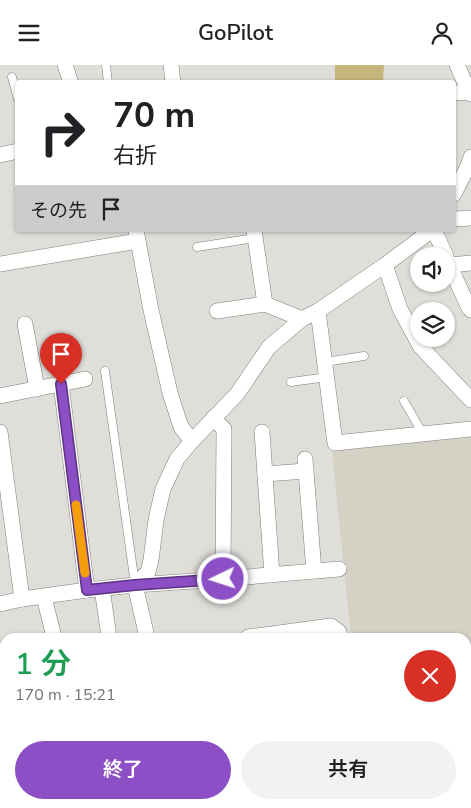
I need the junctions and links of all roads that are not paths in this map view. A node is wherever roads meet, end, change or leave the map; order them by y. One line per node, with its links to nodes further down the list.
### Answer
1 (65, 65): 6 (street)
2 (106, 65): 7 (lane)
3 (171, 65): 8 (street)
4 (457, 65): 10 (street)
5 (12, 77): 9 (lane)
6 (70, 80)
7 (108, 80)
8 (173, 80)
9 (15, 88)
10 (465, 93)
11 (15, 152): 12 (street)
12 (0, 155)
13 (471, 157): 14 (street)
14 (467, 175): 15 (street)
15 (456, 191)
16 (471, 217): 17 (street)
17 (456, 219)
18 (430, 232): 27 (street)
19 (434, 232): 23 (street)
20 (254, 234): 22 (lane); 29 (street)
21 (137, 236): 26 (street); 50 (street)
22 (197, 247)
23 (441, 247)
24 (455, 261): 25 (street)
25 (471, 263)
26 (0, 264)
27 (385, 265): 32 (street); 43 (street)
28 (455, 277): 30 (street)
29 (265, 305): 31 (street); 33 (street)
30 (471, 310)
31 (217, 311)
32 (318, 311): 33 (street); 36 (street)
33 (302, 319): 45 (street)
34 (25, 324): 41 (street)
35 (364, 356): 36 (lane)
36 (326, 369): 39 (lane); 49 (street)
37 (105, 371): 56 (lane)
38 (85, 379): 40 (street)
39 (291, 382)
40 (61, 384): 41 (street); 57 (street)
41 (36, 389): 42 (street)
42 (0, 396)
43 (471, 400)
44 (404, 401): 49 (lane)
45 (213, 418): 50 (street); 55 (street)
46 (471, 429): 49 (street)
47 (0, 431): 59 (street)
48 (262, 432): 51 (street)
49 (423, 434)
50 (192, 441): 56 (street)
51 (265, 474): 53 (street); 54 (street)
52 (339, 569): 53 (street)
53 (314, 571): 54 (street)
54 (272, 575): 55 (street)
55 (223, 579): 56 (street)
56 (135, 585): 57 (street); 63 (street)
57 (94, 589): 58 (street); 62 (street)
58 (44, 597): 59 (street); 61 (street)
59 (22, 599): 60 (street)
60 (0, 604)
61 (53, 633)
62 (108, 633)
63 (145, 633)
64 (278, 633): 65 (street)
65 (339, 633)

